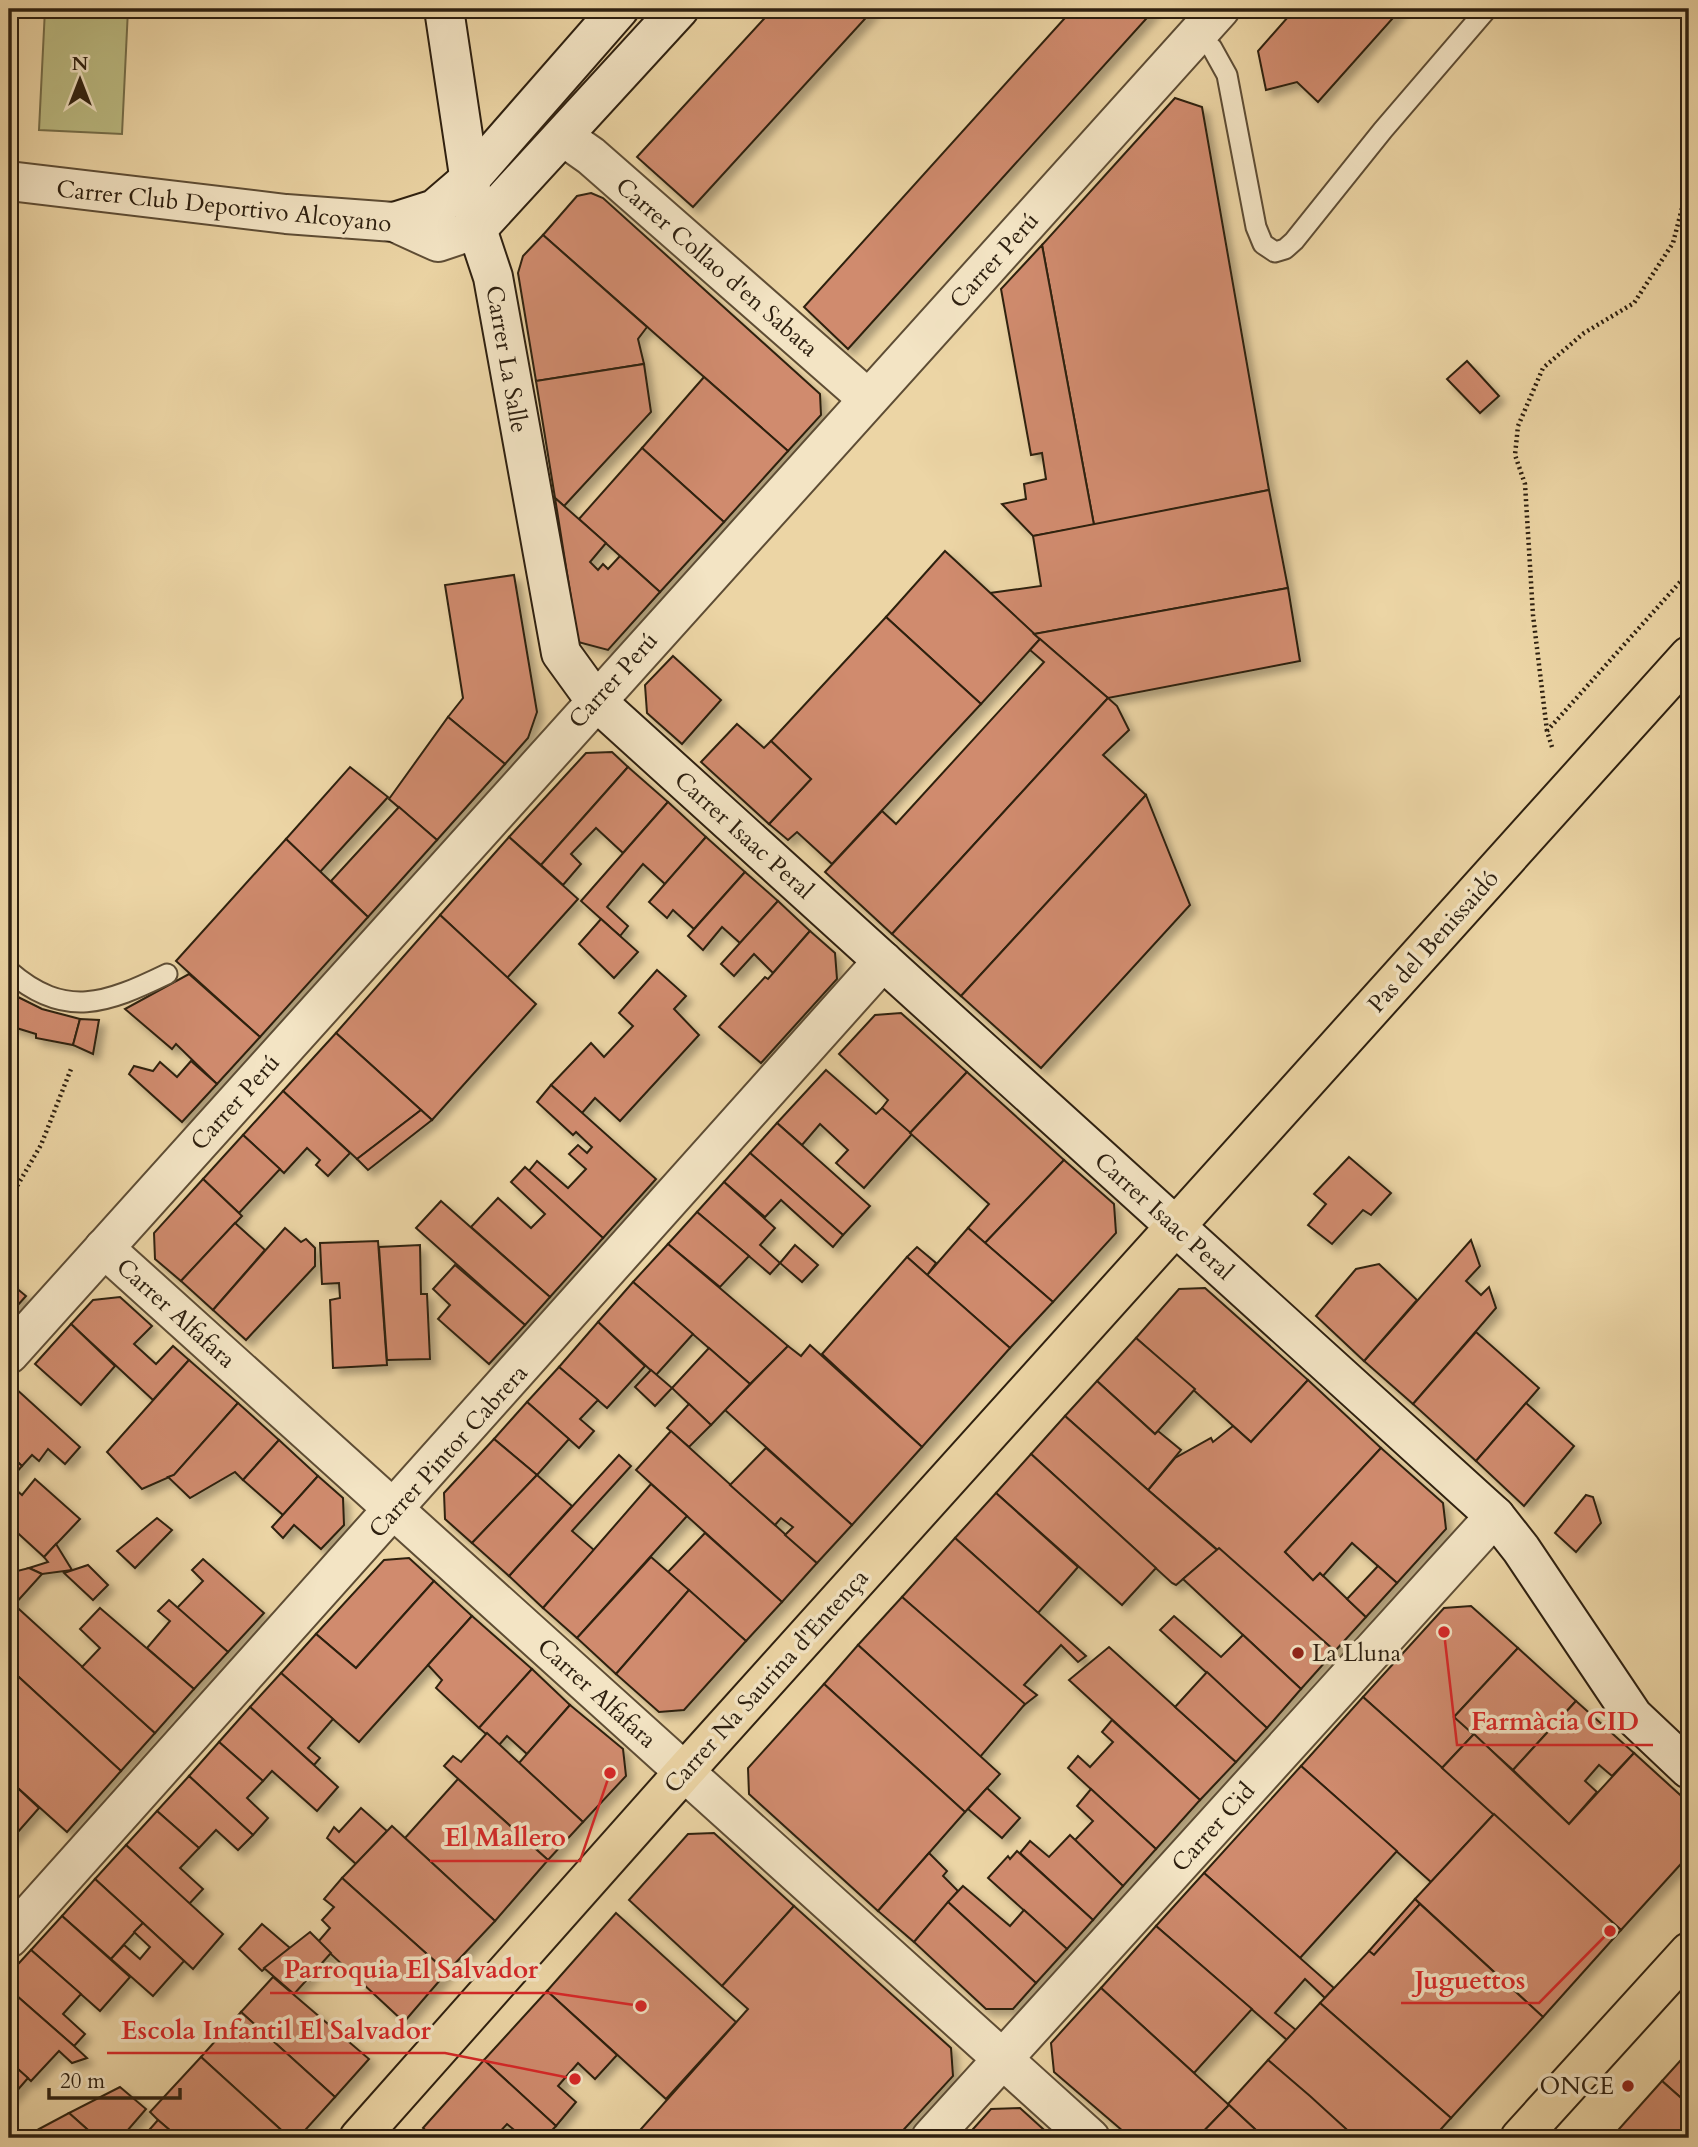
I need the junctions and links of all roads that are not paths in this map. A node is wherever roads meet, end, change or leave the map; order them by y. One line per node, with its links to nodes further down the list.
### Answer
1 (444, 9): 7 (street, Carrer La Salle)
2 (620, 9): 7 (street)
3 (679, 9): 6 (street)
4 (1487, 9): 5 (lane)
5 (1208, 22): 11 (street, Carrer Perú)
6 (564, 136): 10 (street); 11 (street, Carrer Collao d'en Sabata)
7 (471, 178): 9 (street); 10 (street, Carrer La Salle)
8 (9, 181): 9 (street, Carrer Club Deportivo Alcoyano)
9 (394, 222): 10 (street, Carrer Club Deportivo Alcoyano)
10 (477, 229): 13 (street, Carrer La Salle)
11 (869, 399): 13 (street, Carrer Perú)
12 (1689, 656): 17 (main road, Pas del Benissaidó)
13 (595, 700): 14 (street, Carrer Isaac Peral); 18 (street, Carrer Perú)
14 (883, 961): 17 (street, Carrer Isaac Peral); 20 (street, Carrer Pintor Cabrera)
15 (9, 971): 16 (lane)
16 (167, 974)
17 (1176, 1226): 21 (street, Carrer Isaac Peral); 23 (main road, Carrer Na Saurina d'Entença)
18 (104, 1248): 19 (street, Carrer Perú); 20 (street, Carrer Alfafara)
19 (9, 1354)
20 (396, 1509): 23 (street, Carrer Alfafara); 24 (street, Carrer Pintor Cabrera)
21 (1495, 1516): 22 (street, Carrer Isaac Peral); 26 (street, Carrer Cid)
22 (1689, 1769)
23 (684, 1772): 26 (street, Carrer Alfafara); 27 (main road, Carrer Na Saurina d'Entença)
24 (9, 1938)
25 (1689, 1952): 30 (main road)
26 (1003, 2059): 28 (street, Carrer Cid); 29 (street, Carrer Alfafara)
27 (359, 2138)
28 (931, 2138)
29 (1090, 2138)
30 (1520, 2138)

